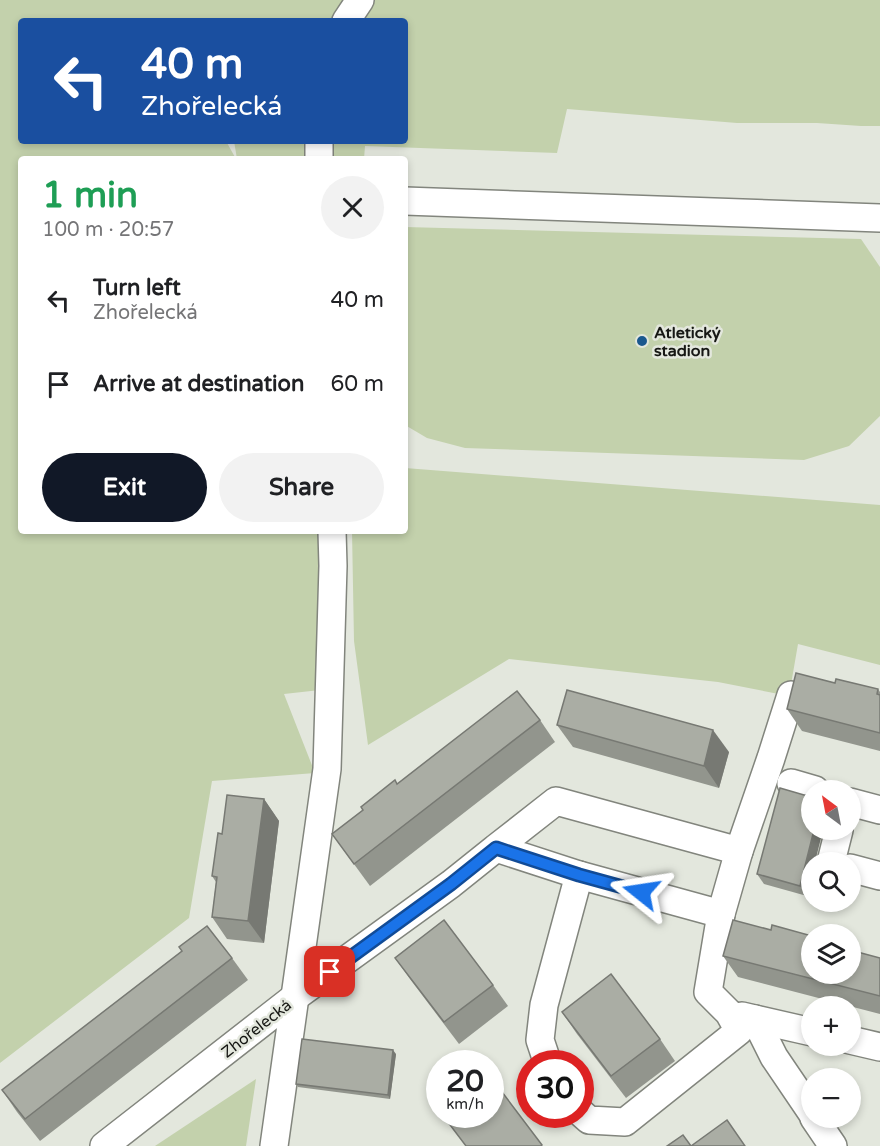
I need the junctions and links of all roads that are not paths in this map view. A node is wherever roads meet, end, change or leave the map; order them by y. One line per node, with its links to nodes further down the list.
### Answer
1 (360, 0): 2 (street)
2 (348, 18)
3 (408, 201): 4 (street)
4 (880, 218)
5 (332, 534): 15 (street)
6 (791, 695): 10 (street)
7 (861, 805): 8 (street)
8 (880, 810)
9 (496, 848): 10 (street, Zhořelecká); 12 (street); 15 (street, Zhořelecká)
10 (739, 851): 14 (street)
11 (861, 871): 13 (street)
12 (579, 875): 14 (street); 20 (street)
13 (880, 876)
14 (721, 914): 16 (street)
15 (295, 997): 24 (street, Zhořelecká); 25 (street)
16 (741, 1021): 17 (street); 21 (street); 22 (street)
17 (801, 1030)
18 (861, 1043): 19 (street)
19 (880, 1047)
20 (543, 1050)
21 (801, 1097)
22 (594, 1120)
23 (821, 1128): 26 (street)
24 (104, 1146)
25 (274, 1146)
26 (833, 1146)

